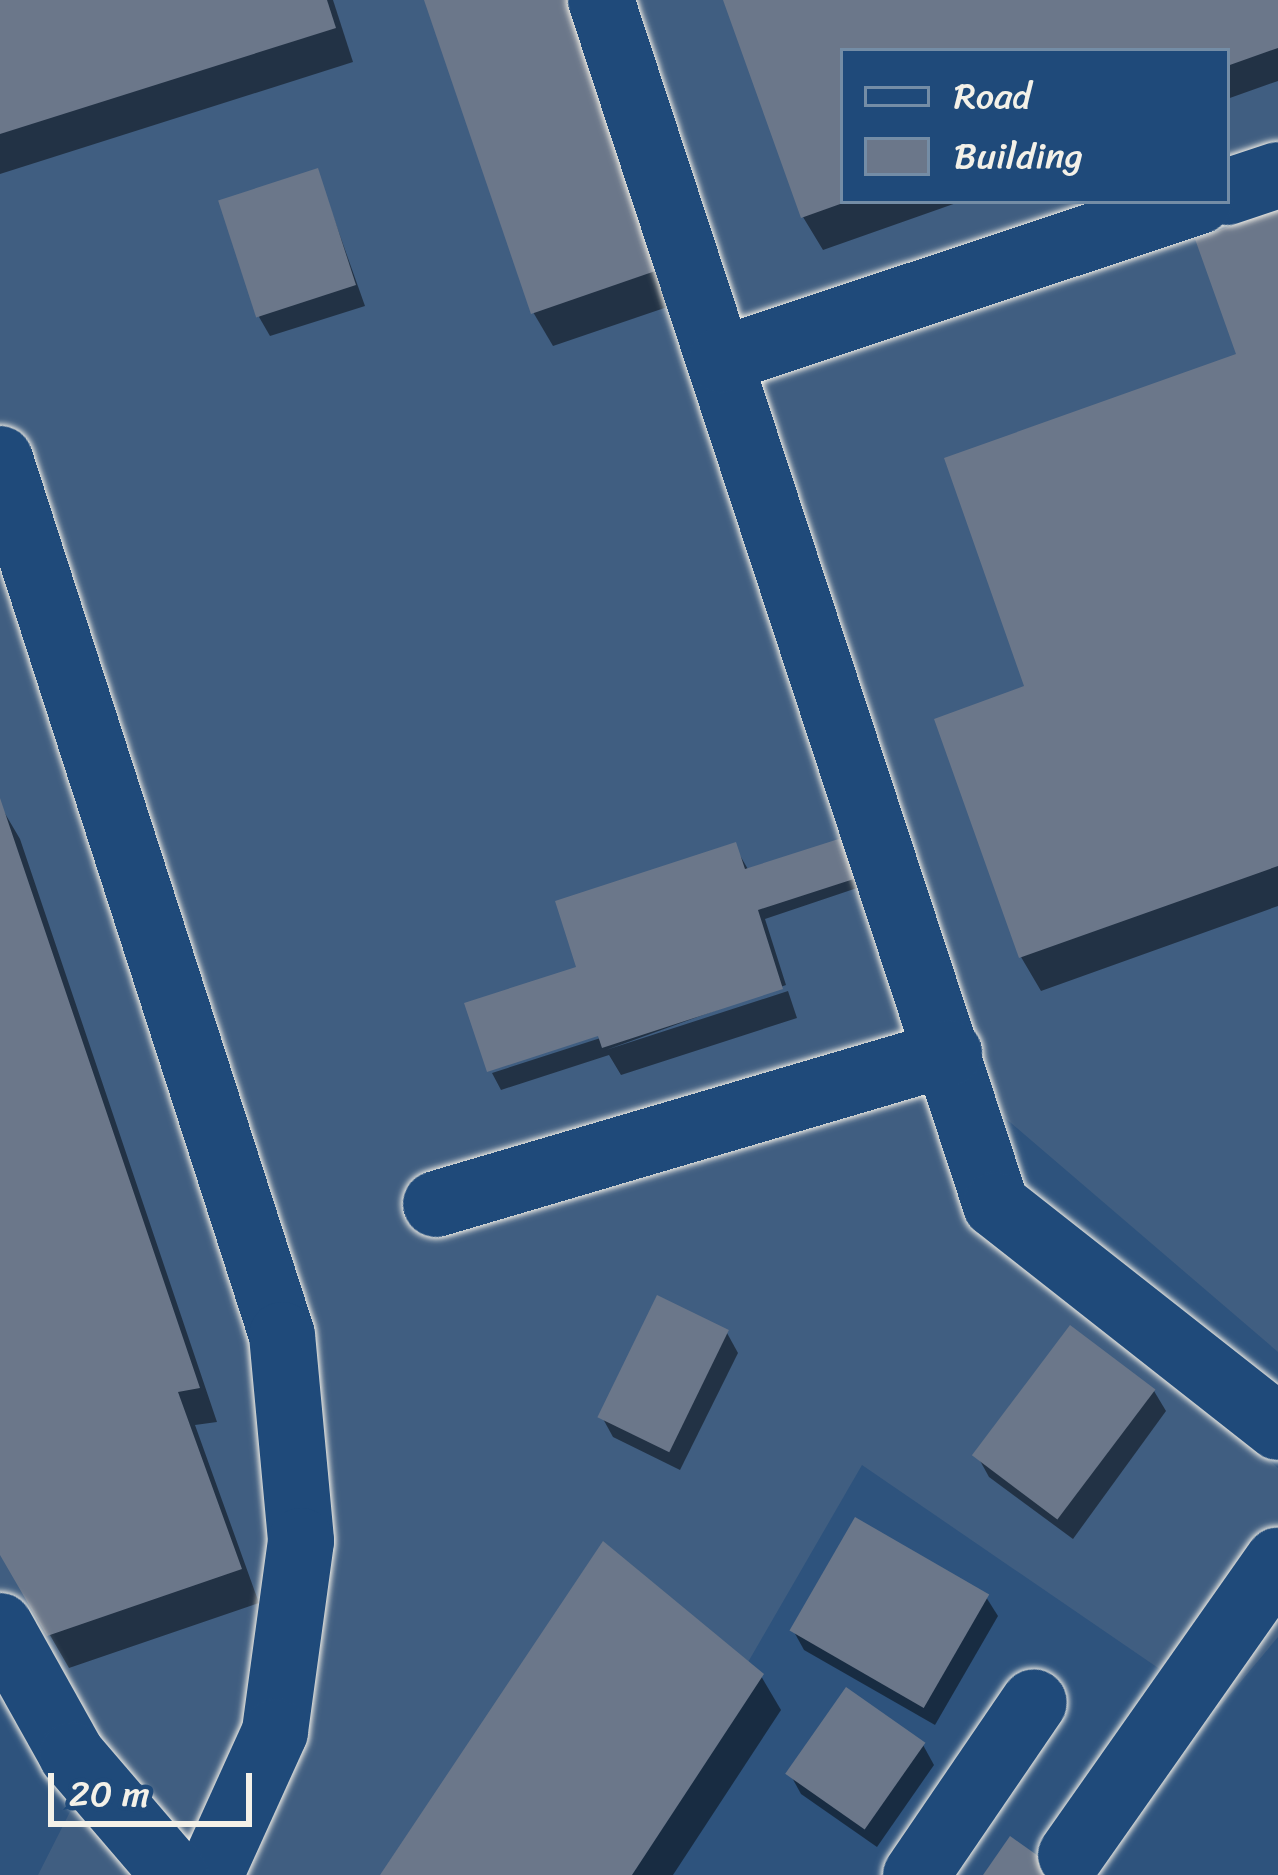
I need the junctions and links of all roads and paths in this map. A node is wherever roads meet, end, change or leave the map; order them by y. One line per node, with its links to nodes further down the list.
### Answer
1 (601, 0): 5 (street)
2 (1278, 175): 3 (street)
3 (1230, 191)
4 (1190, 204): 5 (street)
5 (721, 360): 7 (street)
6 (0, 459): 15 (street)
7 (949, 1053): 8 (street); 9 (street)
8 (436, 1204)
9 (1278, 1427)
10 (1278, 1560): 13 (street)
11 (0, 1626): 14 (street)
12 (1034, 1702): 16 (street)
13 (1071, 1855)
14 (175, 1875)
15 (210, 1875)
16 (916, 1875)

